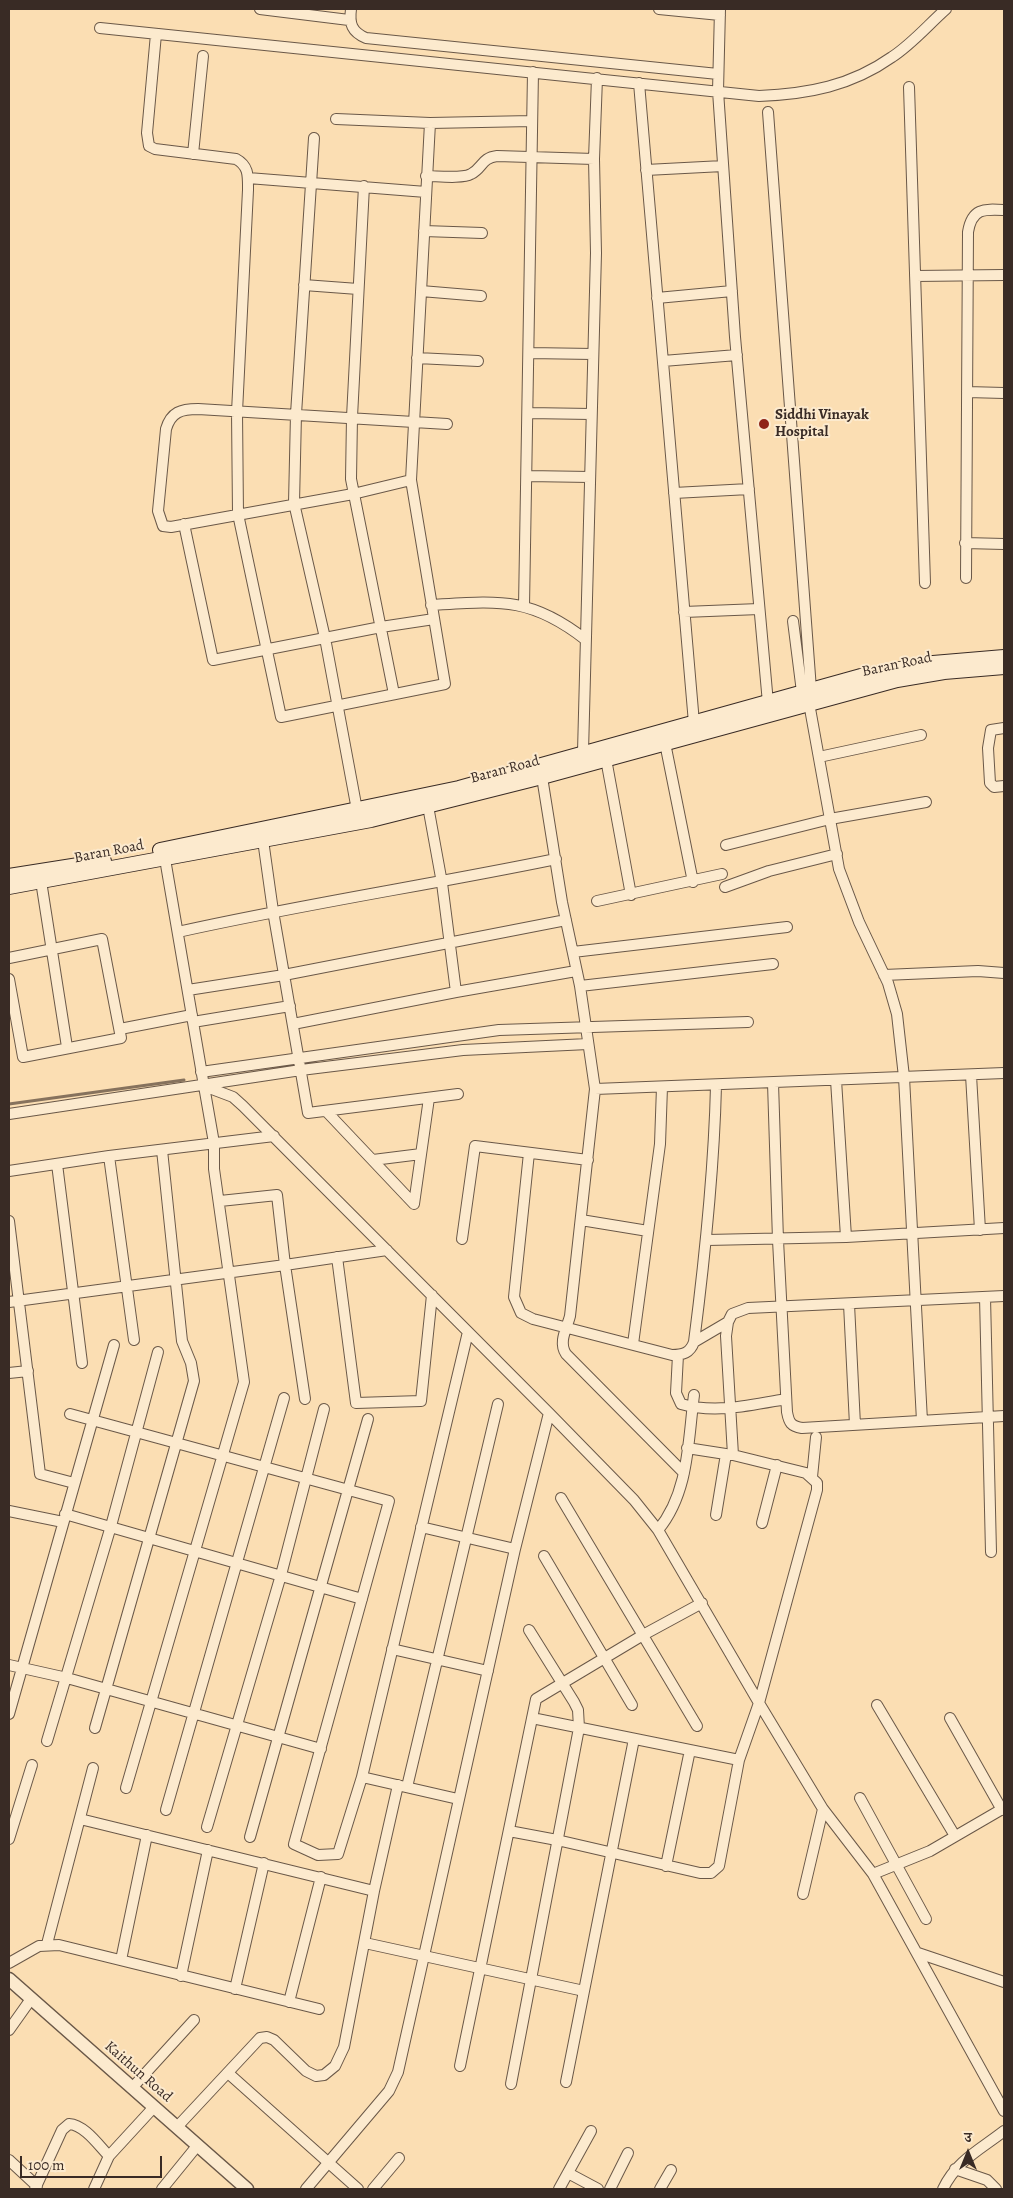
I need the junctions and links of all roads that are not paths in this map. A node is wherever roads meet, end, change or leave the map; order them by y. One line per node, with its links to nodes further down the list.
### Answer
1 (260, 9): 5 (street)
2 (351, 9): 7 (street)
3 (659, 9): 6 (street)
4 (946, 9): 16 (street)
5 (283, 10): 7 (street)
6 (720, 12): 12 (street)
7 (349, 20): 12 (street)
8 (100, 28): 9 (street)
9 (156, 34): 11 (street); 22 (street)
10 (203, 56): 22 (street)
11 (533, 72): 13 (street); 19 (street)
12 (718, 74): 16 (street)
13 (597, 78): 14 (street); 24 (street)
14 (639, 83): 16 (street); 26 (street)
15 (909, 87): 36 (street)
16 (718, 91): 25 (street)
17 (768, 112): 85 (street)
18 (336, 120): 20 (street)
19 (532, 121): 20 (street); 23 (street)
20 (430, 123): 27 (street)
21 (314, 138): 29 (street)
22 (193, 154): 28 (street)
23 (532, 156): 24 (street); 27 (street); 44 (street)
24 (594, 159): 45 (street)
25 (723, 166): 26 (street); 41 (street)
26 (646, 170): 43 (street)
27 (426, 176): 31 (street)
28 (248, 178): 29 (street); 52 (street)
29 (311, 183): 30 (street); 38 (street)
30 (364, 186): 31 (street); 39 (street)
31 (426, 192): 33 (street)
32 (1004, 210): 37 (street)
33 (424, 231): 34 (street); 40 (street)
34 (482, 233)
35 (1004, 275): 37 (street)
36 (915, 276): 37 (street); 71 (street)
37 (967, 276): 50 (street)
38 (304, 285): 39 (street); 54 (street)
39 (358, 289): 56 (street)
40 (421, 291): 42 (street); 47 (street)
41 (732, 291): 43 (street); 46 (street)
42 (481, 296)
43 (657, 298): 49 (street)
44 (529, 353): 45 (street); 53 (street)
45 (593, 354): 55 (street)
46 (737, 355): 49 (street); 62 (street)
47 (417, 358): 48 (street); 57 (street)
48 (478, 361)
49 (663, 361): 63 (street)
50 (967, 392): 51 (street); 68 (street)
51 (1004, 393)
52 (237, 412): 54 (street); 66 (street); 67 (street)
53 (528, 413): 55 (street); 59 (street)
54 (296, 414): 56 (street); 65 (street)
55 (591, 414): 60 (street)
56 (352, 417): 57 (street); 64 (street)
57 (413, 422): 58 (street); 61 (street)
58 (447, 424)
59 (527, 476): 60 (street); 73 (street)
60 (590, 477): 80 (street)
61 (412, 480): 64 (street); 72 (street)
62 (749, 488): 63 (street); 74 (street)
63 (674, 493): 75 (street)
64 (353, 494): 65 (street); 78 (street)
65 (294, 503): 66 (street); 79 (street)
66 (238, 514): 67 (street); 81 (street)
67 (184, 524): 81 (street)
68 (965, 543): 69 (street); 70 (street)
69 (1004, 544)
70 (966, 578)
71 (925, 583)
72 (431, 605): 73 (street); 76 (street)
73 (524, 606): 80 (street)
74 (759, 608): 75 (street); 86 (street)
75 (684, 612): 88 (street)
76 (434, 619): 78 (street); 84 (street)
77 (793, 621): 85 (street)
78 (381, 627): 79 (street); 84 (street)
79 (325, 638): 81 (street); 87 (street)
80 (586, 640): 92 (street)
81 (267, 649): 87 (street)
82 (1004, 657): 85 (main road, Baran Road)
83 (1004, 667): 85 (main road, Baran Road)
84 (394, 694): 87 (street)
85 (807, 695): 86 (main road, Baran Road); 91 (main road, Baran Road); 93 (street)
86 (768, 702): 88 (main road, Baran Road)
87 (338, 705): 99 (street)
88 (694, 722): 92 (main road, Baran Road)
89 (1004, 728): 96 (street)
90 (921, 734): 93 (street)
91 (665, 743): 94 (main road, Baran Road); 109 (street)
92 (583, 752): 99 (main road, Baran Road)
93 (819, 757): 100 (street)
94 (606, 759): 95 (main road, Baran Road); 113 (street)
95 (542, 777): 98 (main road, Baran Road); 105 (street)
96 (1004, 786)
97 (926, 802): 100 (street)
98 (428, 806): 101 (main road, Baran Road); 110 (street)
99 (357, 810): 103 (main road, Baran Road)
100 (830, 819): 102 (street); 104 (street)
101 (263, 840): 103 (main road, Baran Road); 115 (street)
102 (726, 845)
103 (164, 854): 107 (main road, Baran Road); 108 (main road, Baran Road); 118 (street)
104 (837, 854): 112 (street); 127 (street)
105 (556, 859): 110 (street); 116 (street)
106 (722, 874): 109 (street)
107 (9, 876)
108 (41, 881): 111 (main road, Baran Road); 120 (street)
109 (693, 882): 113 (street)
110 (442, 883): 115 (street); 119 (street)
111 (9, 887)
112 (725, 887)
113 (631, 894): 114 (street)
114 (597, 901)
115 (273, 911): 118 (street); 126 (street)
116 (566, 920): 119 (street); 121 (street)
117 (787, 928): 121 (street)
118 (178, 932): 130 (street)
119 (451, 944): 126 (street); 131 (street)
120 (52, 948): 122 (street); 137 (street); 139 (street)
121 (573, 952): 124 (street)
122 (9, 958)
123 (773, 964): 129 (street)
124 (576, 971): 129 (street); 131 (street)
125 (1004, 973): 127 (street)
126 (284, 975): 130 (street); 132 (street)
127 (884, 975): 145 (street)
128 (9, 979): 139 (street)
129 (580, 986): 136 (street)
130 (188, 990): 133 (street)
131 (456, 992): 135 (street)
132 (290, 1006): 133 (street); 135 (street)
133 (193, 1019): 137 (street); 142 (street)
134 (748, 1022): 136 (street)
135 (293, 1024): 140 (street)
136 (586, 1027): 138 (street); 140 (street)
137 (120, 1029): 139 (street)
138 (588, 1044): 141 (street); 151 (street)
139 (67, 1047)
140 (299, 1058): 141 (street); 142 (street)
141 (301, 1070): 148 (street); 154 (street)
142 (201, 1072): 148 (street)
143 (1004, 1073): 144 (street)
144 (971, 1075): 145 (street); 170 (street)
145 (904, 1077): 146 (street); 172 (street)
146 (836, 1080): 147 (street); 173 (street)
147 (773, 1083): 149 (street); 176 (street)
148 (204, 1086): 155 (street); 156 (street); 157 (street)
149 (716, 1086): 150 (street); 175 (street)
150 (662, 1087): 151 (street); 171 (street)
151 (595, 1089): 163 (street)
152 (458, 1094): 153 (street)
153 (429, 1098): 154 (street); 160 (street)
154 (326, 1111): 162 (street)
155 (9, 1114)
156 (274, 1136): 157 (street); 177 (street)
157 (214, 1143): 158 (street); 166 (street)
158 (162, 1150): 161 (street); 181 (street)
159 (529, 1153): 163 (street); 174 (street); 192 (street)
160 (420, 1154): 162 (street); 162 (street)
161 (109, 1156): 164 (street); 182 (street)
162 (373, 1160)
163 (588, 1160): 167 (street)
164 (57, 1164): 165 (street); 183 (street)
165 (9, 1171)
166 (220, 1201): 179 (street); 180 (street)
167 (581, 1220): 171 (street); 192 (street)
168 (9, 1221): 188 (street)
169 (1004, 1228): 170 (street)
170 (980, 1230): 172 (street)
171 (648, 1231): 196 (street)
172 (910, 1233): 173 (street); 187 (street)
173 (846, 1237): 176 (street)
174 (462, 1239)
175 (707, 1240): 176 (street); 195 (street)
176 (778, 1240): 190 (street)
177 (387, 1250): 178 (street); 184 (street)
178 (337, 1257): 179 (street); 184 (street)
179 (285, 1266): 180 (street); 204 (street)
180 (230, 1273): 181 (street); 223 (street)
181 (175, 1279): 182 (street); 220 (street)
182 (126, 1286): 183 (street); 194 (street)
183 (73, 1293): 188 (street); 200 (street)
184 (432, 1295): 193 (street)
185 (1004, 1296): 186 (street)
186 (985, 1297): 187 (street); 213 (street)
187 (915, 1301): 189 (street); 216 (street)
188 (14, 1302): 201 (street)
189 (849, 1304): 190 (street); 217 (street)
190 (781, 1306): 191 (street); 205 (street)
191 (728, 1322): 195 (street); 208 (street)
192 (567, 1327): 196 (street); 226 (street)
193 (468, 1332): 210 (street); 237 (street)
194 (134, 1340)
195 (694, 1342): 199 (street)
196 (633, 1344): 199 (street)
197 (114, 1345): 215 (street)
198 (158, 1352): 218 (street)
199 (678, 1355): 206 (street)
200 (82, 1363)
201 (28, 1371): 202 (street); 229 (street)
202 (9, 1373)
203 (284, 1398): 225 (street)
204 (305, 1398)
205 (786, 1400): 208 (street); 217 (street)
206 (693, 1401): 208 (street); 221 (street)
207 (498, 1404): 240 (street)
208 (730, 1408): 222 (street)
209 (324, 1409): 228 (street)
210 (549, 1413): 238 (street); 241 (street)
211 (70, 1414): 215 (street)
212 (1004, 1416): 213 (street)
213 (989, 1417): 216 (street); 243 (street)
214 (368, 1419): 230 (street)
215 (93, 1420): 218 (street); 229 (street)
216 (922, 1420): 217 (street)
217 (855, 1425)
218 (136, 1432): 220 (street); 236 (street)
219 (816, 1437): 227 (street)
220 (177, 1444): 223 (street); 239 (street)
221 (687, 1448): 222 (street); 226 (street)
222 (729, 1454): 224 (street); 233 (street)
223 (222, 1456): 225 (street); 242 (street)
224 (777, 1465): 227 (street); 235 (street)
225 (265, 1468): 228 (street); 245 (street)
226 (684, 1472): 238 (street)
227 (812, 1477): 262 (street)
228 (307, 1479): 230 (street); 246 (street)
229 (74, 1484): 234 (street)
230 (347, 1490): 247 (street); 248 (street)
231 (561, 1498): 251 (street)
232 (9, 1512): 234 (street)
233 (716, 1515)
234 (64, 1518): 236 (street); 256 (street)
235 (762, 1523)
236 (110, 1526): 239 (street); 258 (street)
237 (421, 1527): 240 (street); 252 (street)
238 (658, 1530): 249 (street)
239 (150, 1537): 242 (street); 260 (street)
240 (465, 1537): 241 (street); 254 (street)
241 (515, 1549): 257 (street)
242 (195, 1550): 245 (street); 261 (street)
243 (991, 1552)
244 (544, 1556): 253 (street)
245 (237, 1562): 246 (street); 265 (street)
246 (281, 1575): 247 (street); 269 (street)
247 (320, 1587): 248 (street); 273 (street)
248 (362, 1599): 276 (street)
249 (702, 1603): 251 (street); 262 (street)
250 (529, 1630): 259 (street)
251 (643, 1634): 253 (street); 270 (street)
252 (392, 1648): 254 (street); 281 (street)
253 (604, 1658): 259 (street); 263 (street)
254 (437, 1659): 257 (street); 282 (street)
255 (9, 1665): 256 (street)
256 (21, 1668): 258 (street); 266 (street)
257 (488, 1671): 285 (street)
258 (66, 1678): 260 (street); 275 (street)
259 (564, 1683): 267 (street); 272 (street)
260 (108, 1689): 261 (street); 271 (street)
261 (153, 1702): 265 (street); 283 (street)
262 (759, 1703): 278 (street); 286 (street)
263 (632, 1705)
264 (877, 1705): 293 (street)
265 (194, 1713): 269 (street); 288 (street)
266 (9, 1714)
267 (532, 1718): 272 (street); 291 (street)
268 (950, 1718): 287 (street)
269 (238, 1725): 273 (street); 290 (street)
270 (697, 1726)
271 (95, 1728)
272 (579, 1728): 274 (street); 296 (street)
273 (278, 1737): 276 (street); 294 (street)
274 (634, 1739): 277 (street); 298 (street)
275 (47, 1741)
276 (321, 1749): 281 (street)
277 (690, 1750): 278 (street); 301 (street)
278 (739, 1760): 301 (street)
279 (32, 1764): 295 (street)
280 (93, 1768): 289 (street)
281 (362, 1777): 282 (street)
282 (402, 1786): 285 (street); 304 (street)
283 (126, 1788)
284 (860, 1798): 300 (street)
285 (458, 1799): 310 (street)
286 (823, 1809): 302 (street); 305 (street)
287 (1003, 1809): 293 (street)
288 (166, 1810)
289 (80, 1819): 292 (street); 308 (street)
290 (207, 1827)
291 (509, 1831): 296 (street); 313 (street)
292 (148, 1835): 297 (street); 311 (street)
293 (955, 1836): 300 (street)
294 (250, 1837)
295 (9, 1839)
296 (558, 1840): 298 (street); 316 (street)
297 (208, 1850): 299 (street); 314 (street)
298 (612, 1852): 301 (street); 319 (street)
299 (264, 1863): 303 (street); 318 (street)
300 (897, 1864): 302 (street); 306 (street)
301 (666, 1866)
302 (872, 1874): 309 (street)
303 (321, 1877): 304 (street); 321 (street)
304 (374, 1891): 307 (street)
305 (803, 1894)
306 (926, 1920)
307 (365, 1943): 310 (street); 326 (street)
308 (47, 1944): 311 (street); 312 (street)
309 (918, 1953): 317 (street); 331 (street)
310 (424, 1958): 313 (street); 339 (street)
311 (121, 1960): 314 (street)
312 (9, 1963)
313 (480, 1970): 316 (street); 325 (street)
314 (181, 1976): 318 (street)
315 (9, 1979): 320 (street, Kaithun Road)
316 (531, 1980): 319 (street); 328 (street)
317 (1004, 1982)
318 (235, 1989): 321 (street)
319 (584, 1991): 327 (street)
320 (32, 1999): 324 (street); 329 (street, Kaithun Road)
321 (289, 2002): 322 (street)
322 (319, 2009)
323 (194, 2020): 329 (street)
324 (9, 2030)
325 (460, 2066)
326 (228, 2073): 332 (street); 339 (street)
327 (566, 2082)
328 (511, 2084)
329 (132, 2088): 330 (street, Kaithun Road)
330 (154, 2107): 332 (street, Kaithun Road); 337 (street)
331 (1004, 2111)
332 (177, 2127): 335 (street, Kaithun Road)
333 (591, 2131): 343 (street)
334 (1004, 2131): 341 (street)
335 (197, 2146): 346 (street); 347 (street, Kaithun Road)
336 (628, 2153): 353 (street)
337 (109, 2156): 344 (street); 345 (street)
338 (399, 2158): 350 (street)
339 (329, 2162): 348 (street); 349 (street)
340 (11, 2166): 344 (street)
341 (955, 2169): 355 (street); 356 (street)
342 (671, 2170): 354 (street)
343 (568, 2173): 351 (street); 352 (street)
344 (36, 2187)
345 (94, 2189)
346 (162, 2189)
347 (247, 2189)
348 (306, 2189)
349 (358, 2189)
350 (373, 2189)
351 (559, 2189)
352 (598, 2189)
353 (610, 2189)
354 (660, 2189)
355 (943, 2189)
356 (996, 2189)

